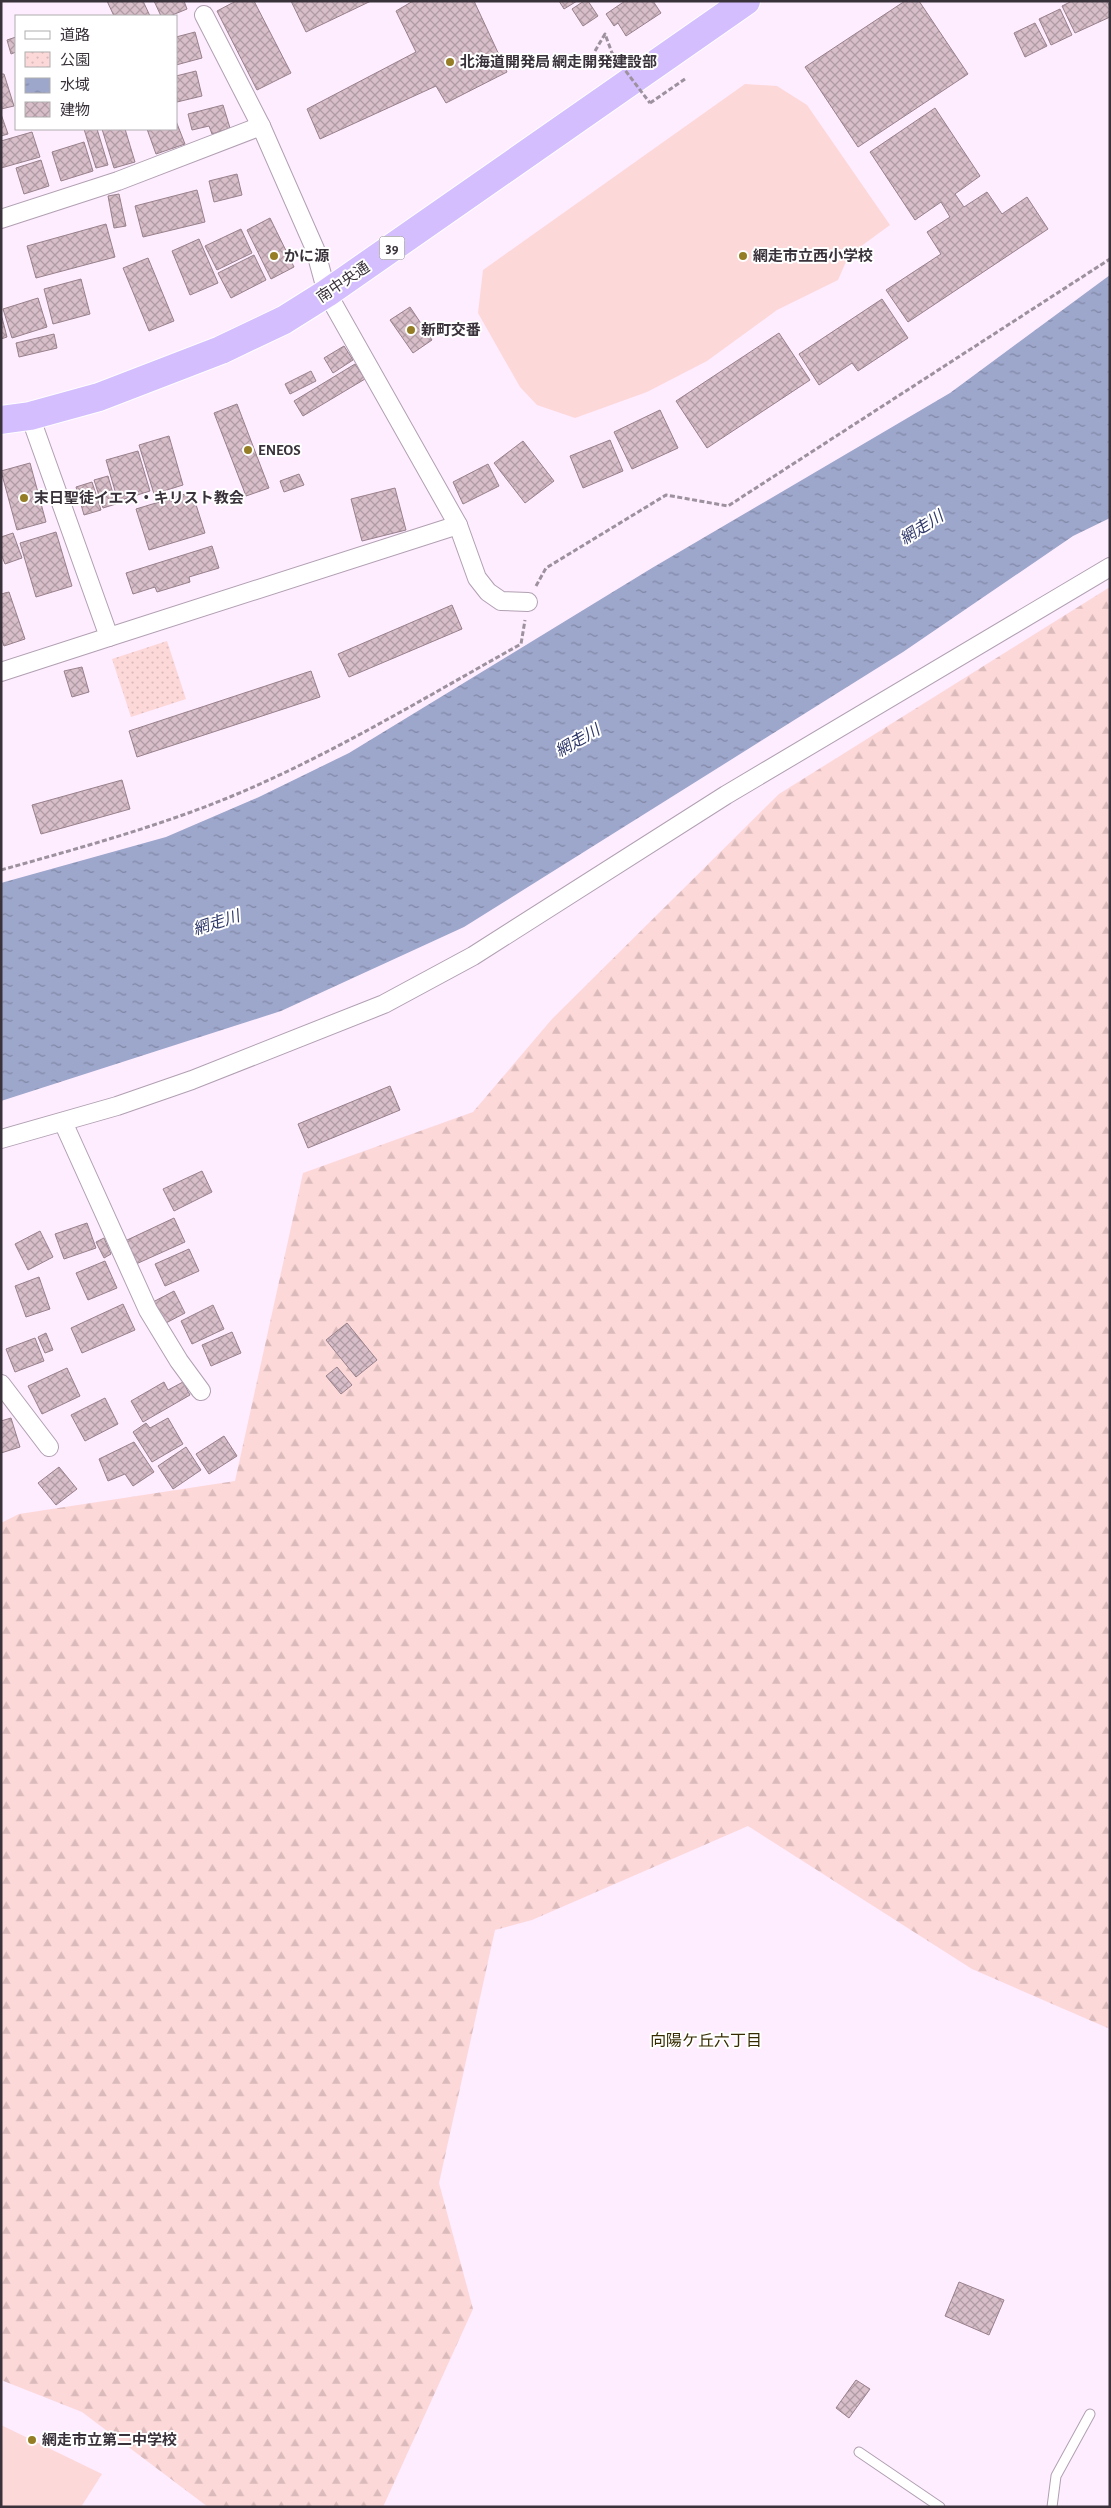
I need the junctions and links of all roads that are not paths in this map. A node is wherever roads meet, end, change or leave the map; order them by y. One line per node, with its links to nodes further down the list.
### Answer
1 (734, 5): 5 (highway, 南中央通 / 39)
2 (204, 15): 3 (street)
3 (262, 126): 4 (street); 5 (street)
4 (1, 219)
5 (327, 293): 6 (highway, 南中央通 / 39); 8 (street)
6 (30, 416): 7 (highway, 南中央通 / 39); 11 (street)
7 (1, 420)
8 (458, 525): 10 (street); 11 (street)
9 (1110, 567): 13 (street)
10 (528, 602)
11 (109, 638): 12 (street)
12 (1, 672)
13 (63, 1122): 14 (street); 16 (street)
14 (1, 1139)
15 (1, 1384): 17 (street)
16 (201, 1391)
17 (49, 1447)
18 (1090, 2414): 21 (lane)
19 (859, 2452): 20 (lane)
20 (940, 2507)
21 (1052, 2507)

